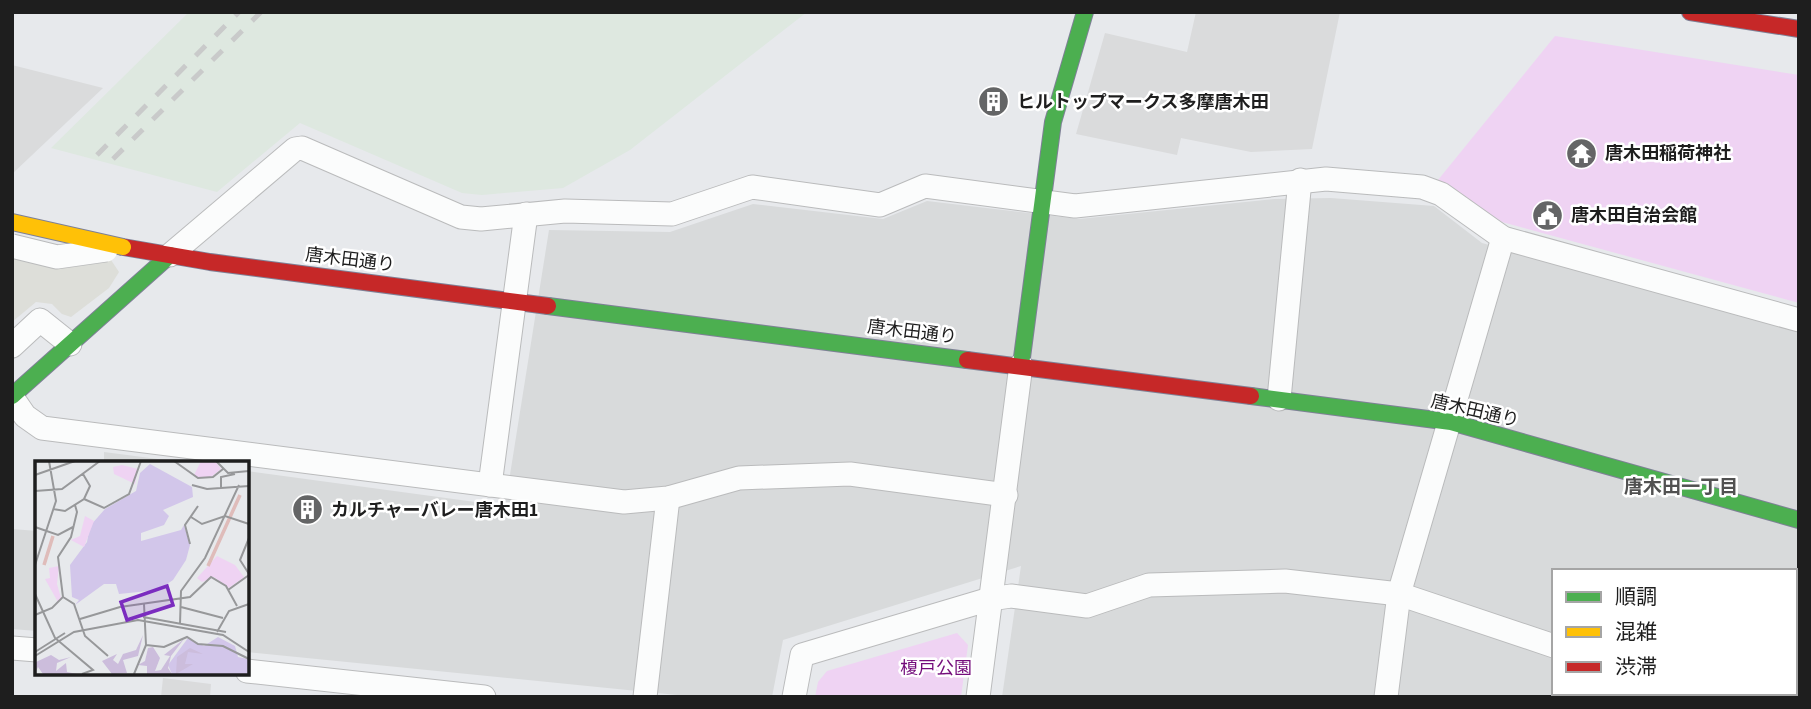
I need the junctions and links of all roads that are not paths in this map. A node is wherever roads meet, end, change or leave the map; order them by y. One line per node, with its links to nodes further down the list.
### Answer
1 (1085, 12): 6 (street)
2 (1690, 12): 3 (street)
3 (1703, 14): 4 (street)
4 (1799, 29)
5 (1300, 180): 6 (street); 9 (street); 19 (street)
6 (1041, 203): 7 (street); 17 (street)
7 (526, 214): 12 (street); 13 (street)
8 (12, 222): 11 (street, 唐木田通り, bridge)
9 (1503, 238): 14 (street); 20 (street)
10 (12, 247): 11 (street, bridge)
11 (123, 247): 12 (street, 唐木田通り)
12 (161, 254): 13 (street, 唐木田通り); 15 (street)
13 (515, 301): 17 (street, 唐木田通り); 21 (street)
14 (1799, 320)
15 (70, 344): 16 (street); 18 (street)
16 (12, 346)
17 (1021, 365): 19 (street, 唐木田通り); 22 (street)
18 (12, 397): 21 (street)
19 (1279, 399): 20 (street, 唐木田通り)
20 (1451, 422): 24 (street, 唐木田通り); 25 (street)
21 (490, 485): 23 (street)
22 (1006, 495): 23 (street); 26 (street)
23 (668, 498): 33 (street)
24 (1799, 520)
25 (1399, 594): 26 (street); 27 (street); 36 (street)
26 (990, 599): 34 (street); 35 (street)
27 (1552, 645)
28 (12, 648): 29 (street)
29 (35, 650)
30 (248, 671): 31 (street)
31 (336, 689): 32 (street)
32 (484, 697)
33 (645, 697)
34 (794, 697)
35 (978, 697)
36 (1386, 697)

